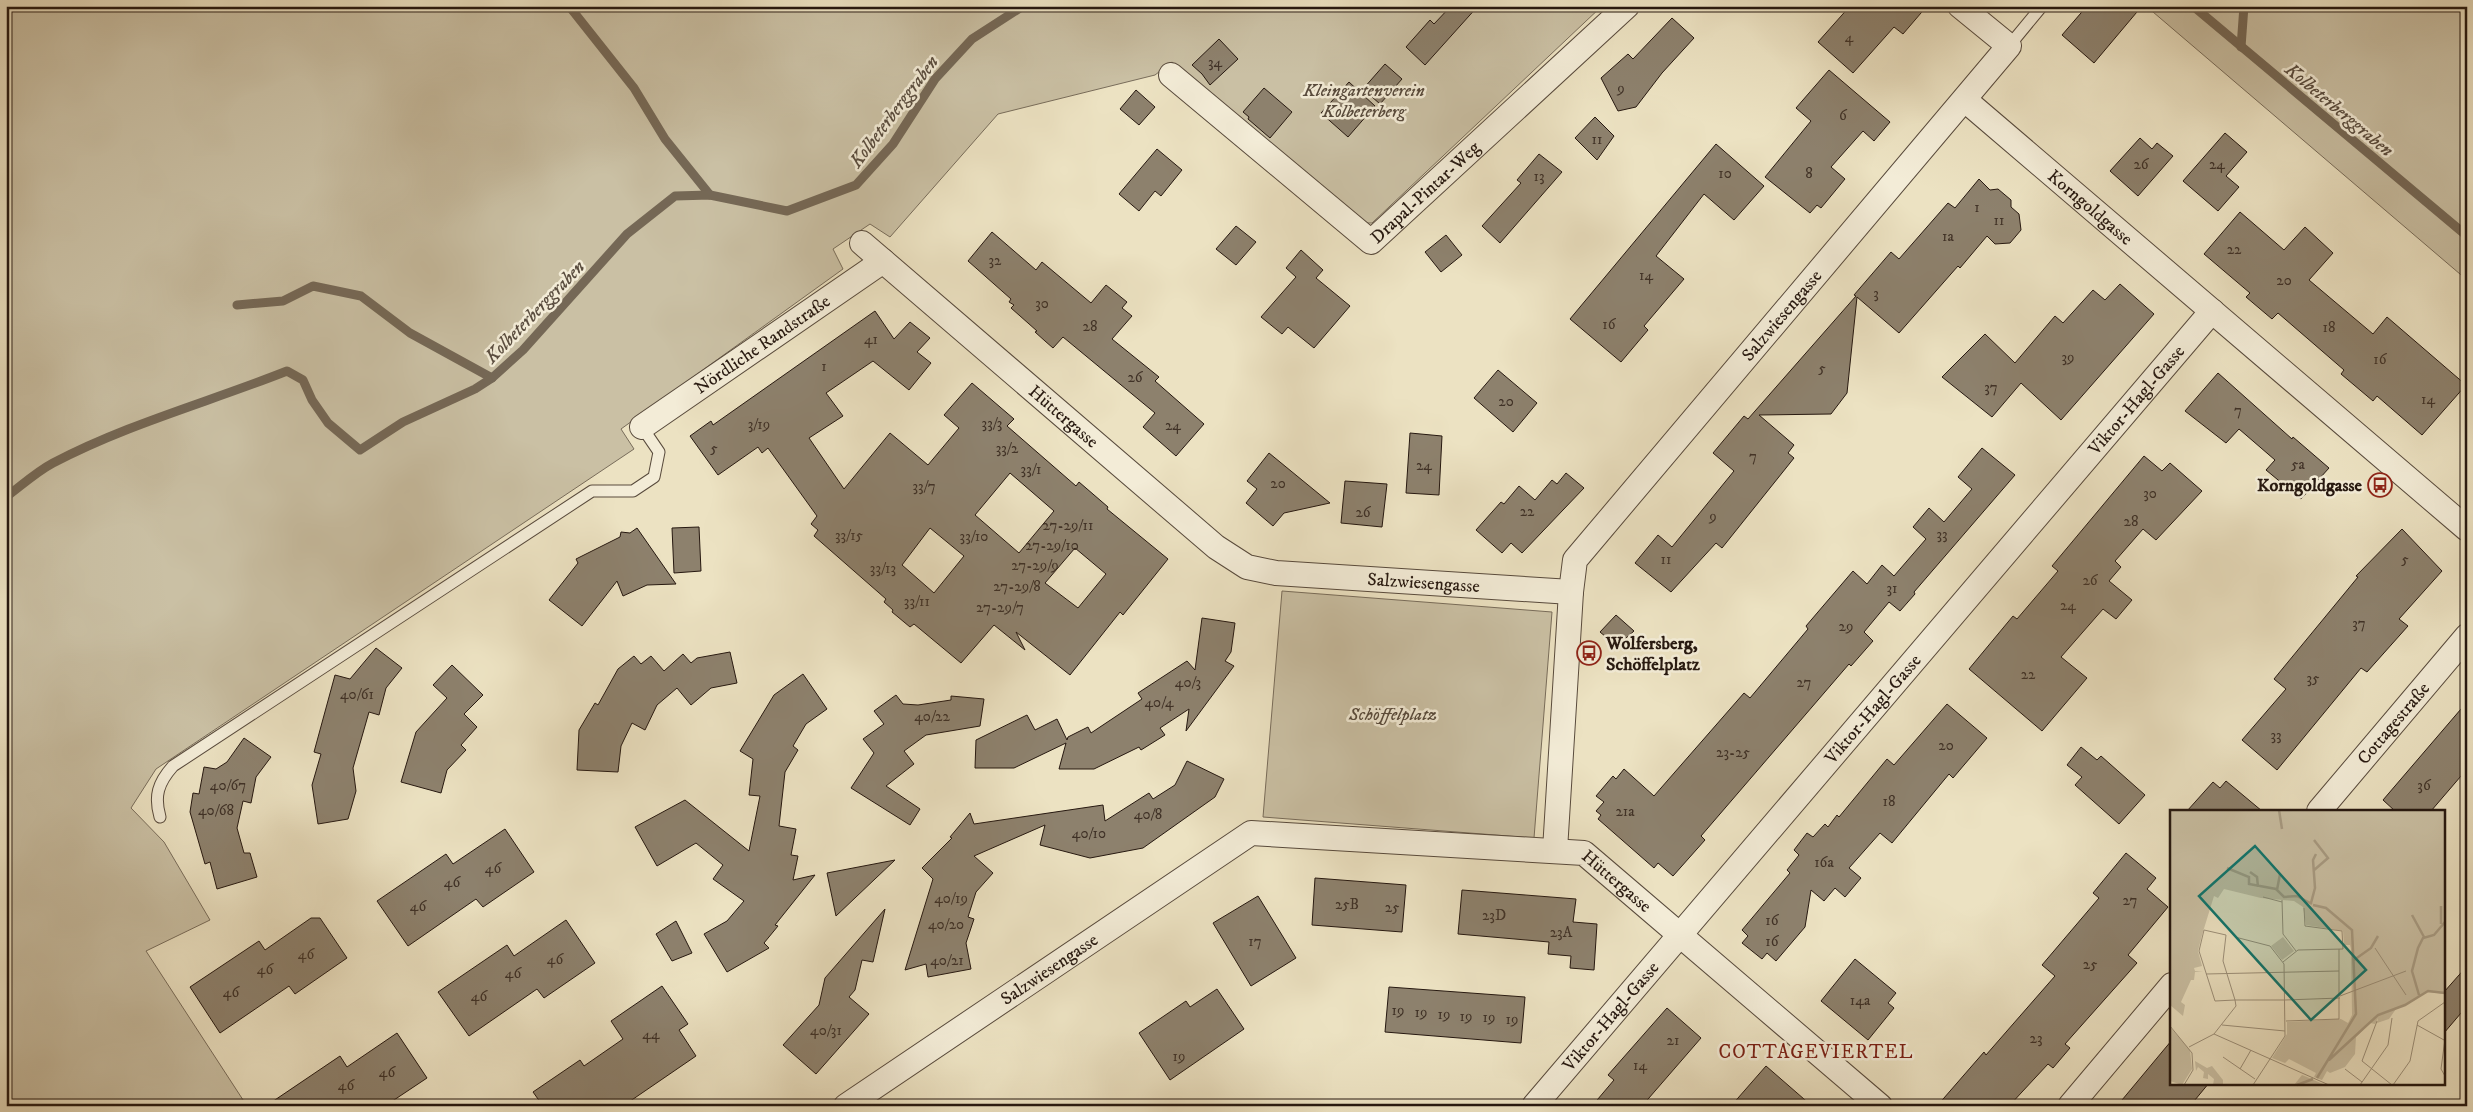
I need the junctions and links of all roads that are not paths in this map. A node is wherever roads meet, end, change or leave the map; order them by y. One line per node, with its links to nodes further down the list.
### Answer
1 (1626, 6): 5 (street, Drapal-Pintar-Weg)
2 (1960, 6): 4 (street)
3 (2042, 6): 4 (lane)
4 (2009, 46): 6 (street, Salzwiesengasse)
5 (1171, 75)
6 (1965, 100): 9 (street, Korngoldgasse); 13 (street, Salzwiesengasse)
7 (862, 243): 8 (street, Hüttergasse)
8 (883, 261): 10 (street, Nördliche Randstraße); 12 (street, Hüttergasse)
9 (2212, 310): 11 (street, Korngoldgasse); 19 (street, Viktor-Hagl-Gasse)
10 (642, 427): 16 (lane)
11 (2467, 529)
12 (1276, 573): 13 (street, Salzwiesengasse)
13 (1571, 592): 18 (street, Salzwiesengasse)
14 (2467, 636): 15 (street, Cottagestraße)
15 (2320, 810)
16 (160, 817)
17 (1251, 833): 18 (street, Hüttergasse); 21 (street, Salzwiesengasse)
18 (1555, 850): 19 (street, Hüttergasse)
19 (1681, 934): 22 (street, Viktor-Hagl-Gasse); 23 (street, Hüttergasse)
20 (2170, 987): 24 (street)
21 (846, 1106)
22 (1534, 1106)
23 (1880, 1106)
24 (2070, 1106)

